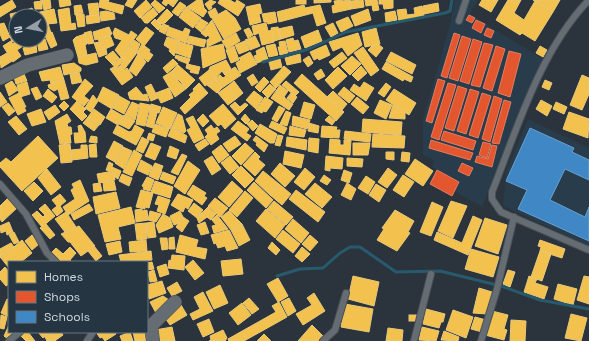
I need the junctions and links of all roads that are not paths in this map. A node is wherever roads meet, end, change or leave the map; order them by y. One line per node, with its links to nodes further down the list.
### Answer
1 (466, 0): 3 (lane)
2 (588, 1): 7 (lane)
3 (459, 21)
4 (67, 55): 5 (street)
5 (0, 78)
6 (0, 184): 9 (lane)
7 (514, 217): 8 (lane); 18 (lane)
8 (589, 250)
9 (55, 261)
10 (431, 274): 17 (lane)
11 (346, 293): 16 (lane)
12 (175, 302): 15 (street)
13 (19, 333): 14 (lane)
14 (9, 341)
15 (153, 341)
16 (323, 341)
17 (414, 341)
18 (481, 341)

